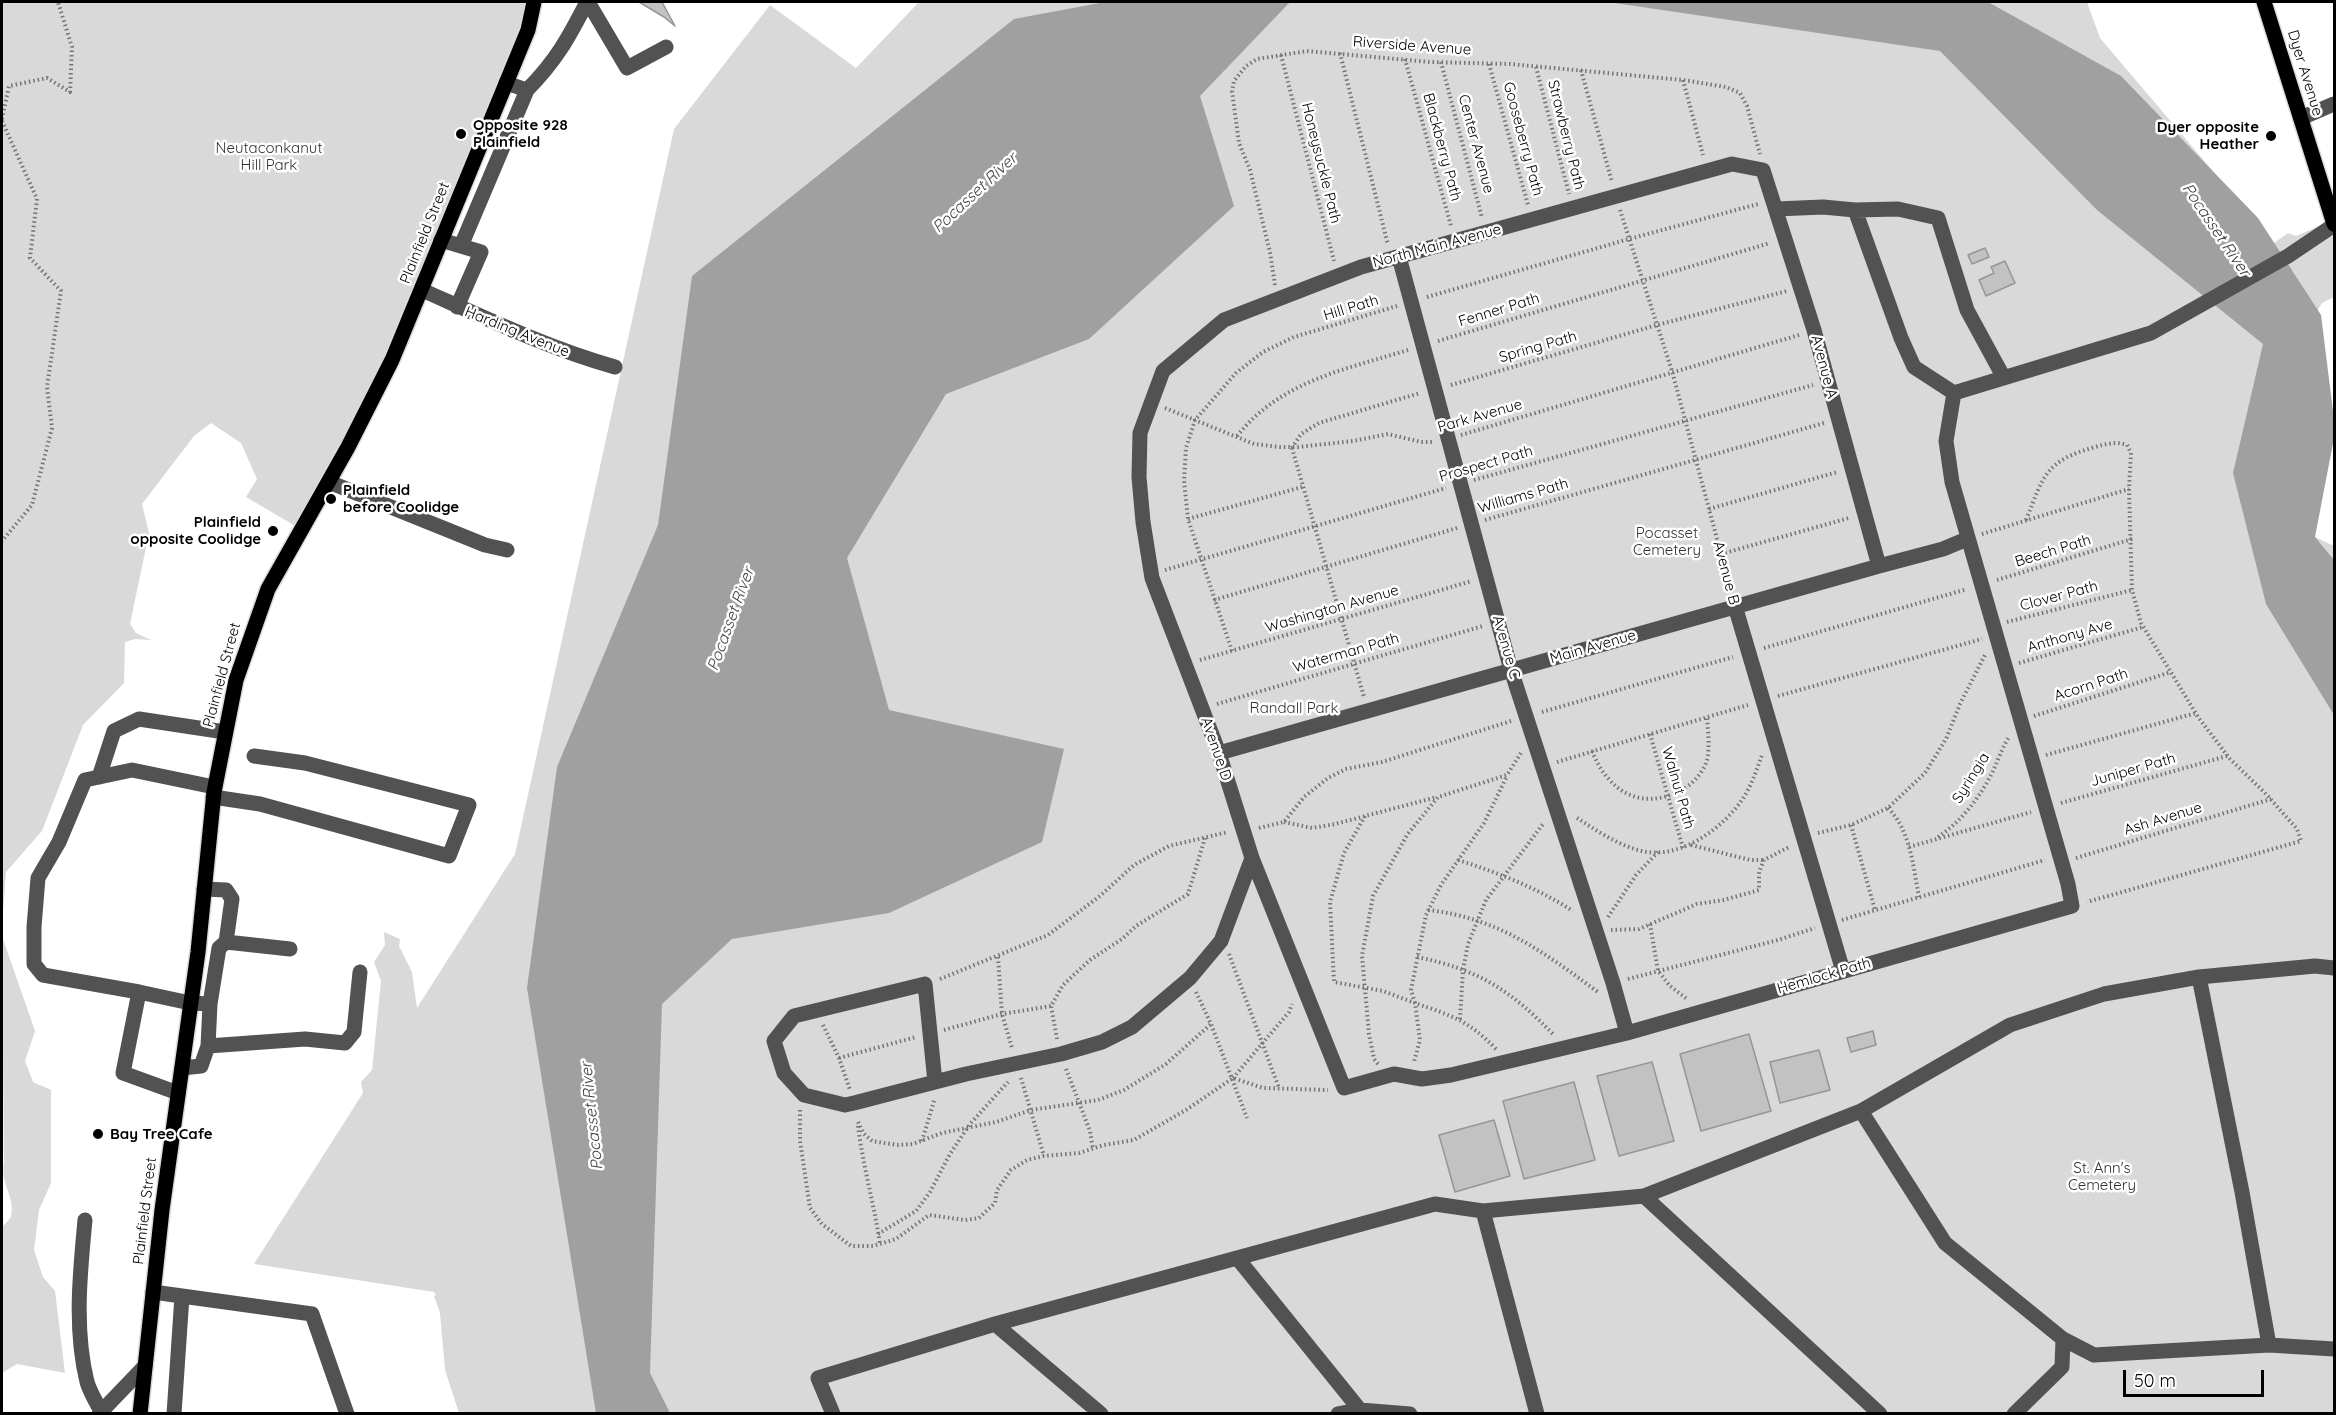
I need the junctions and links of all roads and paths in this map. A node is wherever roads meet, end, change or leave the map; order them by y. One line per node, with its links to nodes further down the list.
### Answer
1 (58, 2): 18 (path)
2 (534, 2): 14 (main road, Plainfield Street)
3 (588, 2): 5 (street); 15 (street)
4 (2264, 2): 17 (main road, Dyer Avenue)
5 (666, 47)
6 (1340, 53): 7 (path, Riverside Avenue); 8 (path, Riverside Avenue); 39 (path)
7 (1281, 55): 40 (path, Honeysuckle Path); 44 (path, Riverside Avenue)
8 (1405, 59): 9 (path, Riverside Avenue); 37 (path, Blackberry Path)
9 (1442, 62): 10 (path, Riverside Avenue); 33 (path, Center Avenue)
10 (1489, 63): 11 (path, Riverside Avenue); 31 (path, Gooseberry Path)
11 (1536, 67): 12 (path, Riverside Avenue); 27 (path, Strawberry Path)
12 (1581, 70): 13 (path, Riverside Avenue); 25 (path, Avenue B)
13 (1683, 80): 22 (path, Riverside Avenue); 23 (path)
14 (506, 83): 15 (street); 19 (main road, Plainfield Street)
15 (527, 90): 20 (street)
16 (2334, 104): 17 (street)
17 (2301, 118): 32 (main road, Dyer Avenue)
18 (2, 120): 77 (path)
19 (490, 122): 20 (street); 21 (main road, Plainfield Street)
20 (510, 129): 24 (street)
21 (471, 167): 24 (street); 29 (main road, Plainfield Street)
22 (1763, 170): 23 (street, North Main Avenue); 26 (street, Avenue A)
23 (1707, 171): 25 (street, North Main Avenue)
24 (490, 173): 30 (street)
25 (1616, 197): 27 (street, North Main Avenue); 34 (path, Avenue B)
26 (1774, 204): 28 (street); 34 (path, Hill Path); 35 (street, Avenue A)
27 (1573, 209): 31 (street, North Main Avenue)
28 (1855, 210): 52 (street); 55 (street)
29 (453, 212): 30 (street); 36 (main road, Plainfield Street)
30 (472, 218): 38 (street)
31 (1533, 220): 33 (street, North Main Avenue)
32 (2334, 225): 52 (street)
33 (1486, 233): 37 (street, North Main Avenue)
34 (1629, 238): 41 (path, Avenue B); 45 (path, Hill Path)
35 (1785, 238): 41 (path, Fenner Path); 42 (street, Avenue A)
36 (441, 240): 38 (street); 43 (main road, Plainfield Street)
37 (1455, 241): 39 (street, North Main Avenue)
38 (461, 246): 46 (street)
39 (1395, 258): 40 (street, North Main Avenue); 45 (street, Avenue C)
40 (1338, 276): 44 (street, North Main Avenue)
41 (1642, 279): 47 (path, Avenue B); 49 (path, Fenner Path)
42 (1800, 287): 47 (path, Spring Path); 48 (street, Avenue A)
43 (422, 290): 46 (street, Harding Avenue); 65 (main road, Plainfield Street)
44 (1277, 299): 56 (street, North Main Avenue)
45 (1412, 302): 49 (street, Avenue C); 58 (path, Hill Path)
46 (457, 307): 50 (street, Harding Avenue)
47 (1657, 325): 51 (path, Avenue B); 54 (path, Spring Path)
48 (1814, 330): 51 (path, Park Avenue); 53 (street, Avenue A)
49 (1423, 346): 54 (street, Avenue C); 60 (path, Fenner Path)
50 (615, 367)
51 (1671, 371): 59 (path, Avenue B); 61 (path, Park Avenue)
52 (2004, 378): 55 (street)
53 (1828, 380): 57 (street, Avenue A); 59 (path, Prospect Path)
54 (1435, 389): 61 (street, Avenue C); 62 (path, Spring Path)
55 (1954, 393): 75 (street)
56 (1152, 402): 58 (path, Park Avenue); 83 (street, Avenue D)
57 (1839, 419): 63 (path, Williams Path); 64 (street, Avenue A)
58 (1195, 420): 60 (path, Park Avenue); 71 (path, Hill Path)
59 (1685, 421): 63 (path, Avenue B); 66 (path, Prospect Path)
60 (1238, 436): 62 (path, Park Avenue)
61 (1448, 439): 62 (path, Park Avenue); 66 (street, Avenue C)
62 (1292, 448): 67 (path)
63 (1695, 458): 69 (path, Avenue B); 73 (path, Williams Path)
64 (1852, 468): 69 (path); 70 (street, Avenue A)
65 (329, 482): 78 (street); 106 (main road, Plainfield Street)
66 (1461, 484): 73 (street, Avenue C); 74 (path, Prospect Path)
67 (1302, 487): 71 (path); 74 (path)
68 (2129, 489): 72 (path); 72 (path); 76 (path)
69 (1709, 509): 79 (path, Avenue B)
70 (1864, 514): 79 (path); 81 (street, Avenue A)
71 (1188, 519): 80 (path, Hill Path)
72 (2026, 520): 75 (path)
73 (1472, 524): 82 (path, Williams Path); 84 (street, Avenue C)
74 (1314, 527): 80 (path, Prospect Path); 82 (path)
75 (1967, 539): 81 (street, Main Avenue); 85 (street)
76 (2132, 539): 85 (path, Beech Path); 86 (path)
77 (2, 541)
78 (507, 550)
79 (1721, 554): 88 (path, Avenue B)
80 (1200, 558): 83 (path, Prospect Path); 87 (path, Hill Path)
81 (1879, 566): 88 (street, Main Avenue)
82 (1326, 567): 87 (path, Williams Path); 89 (path)
83 (1152, 574): 95 (street, Avenue D)
84 (1486, 578): 89 (path, Washington Avenue); 90 (street, Avenue C)
85 (1980, 586): 92 (street); 94 (path, Beech Path)
86 (2132, 590): 91 (path); 92 (path, Clover Path)
87 (1214, 600): 93 (path, Hill Path)
88 (1735, 606): 94 (street, Avenue B); 98 (street, Main Avenue)
89 (1341, 619): 93 (path, Washington Avenue); 96 (path)
90 (1498, 621): 96 (path, Waterman Path); 98 (street, Avenue C)
91 (2143, 627): 97 (path, Anthony Ave); 99 (path)
92 (1993, 630): 97 (street); 121 (path)
93 (1232, 651): 95 (path, Washington Avenue)
94 (1748, 652): 105 (path, Beech Path); 129 (street, Avenue B)
95 (1185, 664): 100 (street, Avenue D)
96 (1354, 664): 100 (path, Waterman Path); 101 (path)
97 (2004, 668): 104 (street)
98 (1511, 670): 101 (street, Main Avenue); 105 (street, Avenue C)
99 (2171, 672): 102 (path); 104 (path, Acorn Path)
100 (1202, 708): 110 (street, Avenue D)
101 (1368, 711): 110 (street, Main Avenue)
102 (2196, 713): 112 (path); 113 (path)
103 (1707, 718): 118 (path)
104 (2020, 720): 113 (street); 130 (path, Syringia)
105 (1529, 723): 114 (path); 120 (street, Avenue C); 125 (path, Beech Path)
106 (225, 732): 115 (street); 116 (main road, Plainfield Street)
107 (1650, 734): 118 (path, Walnut Path)
108 (1766, 745): 131 (path)
109 (1593, 751): 118 (path)
110 (1219, 753): 127 (street, Avenue D)
111 (254, 756): 116 (street)
112 (2228, 756): 119 (path); 122 (path, Juniper Path)
113 (2031, 759): 122 (street)
114 (1507, 775): 117 (path); 136 (path)
115 (99, 777): 116 (street); 161 (street)
116 (214, 792): 140 (main road, Plainfield Street)
117 (1438, 797): 124 (path); 160 (path)
118 (1668, 797): 133 (path, Walnut Path)
119 (2271, 800): 138 (path, Ash Avenue); 142 (path)
120 (1556, 806): 139 (path); 147 (street, Avenue C)
121 (1888, 808): 126 (path); 132 (path)
122 (2045, 808): 130 (path, Juniper Path); 138 (street)
123 (1571, 811): 134 (path)
124 (1365, 816): 125 (path); 160 (path)
125 (1284, 822): 127 (path)
126 (1851, 825): 129 (path); 144 (path)
127 (1243, 829): 128 (path); 135 (street, Avenue D)
128 (1205, 837): 159 (path); 174 (path)
129 (1803, 838): 137 (path); 154 (street, Avenue B)
130 (1932, 840): 132 (path, Juniper Path)
131 (1692, 845): 133 (path); 137 (path)
132 (1909, 847): 141 (path)
133 (1683, 848): 134 (path)
134 (1659, 852): 147 (path)
135 (1252, 858): 148 (street); 158 (street, Avenue D)
136 (1458, 860): 139 (path); 143 (path)
137 (1764, 861): 146 (path)
138 (2061, 862): 142 (street)
139 (1506, 875): 145 (path); 147 (path)
140 (204, 889): 149 (street); 162 (main road, Plainfield Street)
141 (1919, 897)
142 (2072, 906): 154 (street, Hemlock Path)
143 (1428, 910): 145 (path); 151 (path)
144 (1875, 910)
145 (1478, 921): 153 (path); 166 (path)
146 (1650, 924): 147 (path); 167 (path)
147 (1597, 926): 166 (street, Avenue C)
148 (1222, 936): 157 (street); 171 (path)
149 (226, 942): 150 (street); 164 (street)
150 (290, 949)
151 (1417, 957): 153 (path); 163 (path)
152 (2334, 968): 156 (street)
153 (1463, 970): 168 (path); 173 (path)
154 (1842, 971): 167 (street, Hemlock Path)
155 (360, 972): 172 (street)
156 (2199, 977): 187 (street); 203 (street)
157 (1190, 978): 169 (path); 174 (street)
158 (1300, 979): 171 (path); 182 (street, Avenue D)
159 (925, 984): 165 (street); 180 (street)
160 (1365, 987): 163 (path); 177 (path)
161 (140, 992): 162 (street); 183 (street)
162 (190, 1003): 164 (street); 176 (main road, Plainfield Street)
163 (1415, 1003): 168 (path); 177 (path)
164 (210, 1004): 172 (street)
165 (822, 1009): 184 (street); 186 (path)
166 (1621, 1009): 170 (street, Avenue C)
167 (1692, 1014): 170 (street, Hemlock Path)
168 (1460, 1019): 175 (path)
169 (1211, 1024): 178 (path); 185 (path)
170 (1627, 1033): 173 (street, Hemlock Path)
171 (1264, 1042): 178 (path); 181 (path)
172 (208, 1046): 176 (street)
173 (1560, 1049): 175 (street, Hemlock Path)
174 (1061, 1054): 180 (street); 185 (path)
175 (1504, 1062): 177 (street, Hemlock Path)
176 (182, 1068): 183 (main road, Plainfield Street)
177 (1394, 1074): 182 (street, Hemlock Path)
178 (1233, 1078): 181 (path); 188 (path); 192 (path)
179 (1011, 1079): 190 (path)
180 (935, 1082): 186 (street); 191 (path)
181 (1279, 1088): 182 (path)
182 (1344, 1088)
183 (178, 1093): 199 (main road, Plainfield Street)
184 (804, 1095): 186 (street); 197 (path)
185 (1080, 1102): 190 (path); 192 (path)
186 (854, 1103): 189 (path)
187 (1861, 1111): 193 (street); 202 (street)
188 (1247, 1118)
189 (858, 1122): 191 (path); 196 (path)
190 (969, 1126): 191 (path); 196 (path)
191 (922, 1141)
192 (1093, 1149): 197 (path)
193 (1644, 1196): 194 (street); 216 (street)
194 (1483, 1211): 198 (street); 215 (street)
195 (85, 1220): 207 (street)
196 (878, 1234): 197 (path)
197 (880, 1244)
198 (1238, 1259): 201 (street); 206 (street)
199 (153, 1292): 200 (street); 205 (main road, Plainfield Street)
200 (182, 1296): 209 (street); 210 (street)
201 (995, 1324): 211 (street); 212 (street)
202 (2063, 1339): 203 (street); 217 (street)
203 (2269, 1345): 204 (street)
204 (2334, 1349)
205 (145, 1366): 207 (street); 208 (main road, Plainfield Street)
206 (1360, 1410): 213 (street); 214 (street)
207 (100, 1412)
208 (140, 1413)
209 (174, 1413)
210 (347, 1413)
211 (833, 1413)
212 (1101, 1413)
213 (1338, 1413)
214 (1410, 1413)
215 (1537, 1413)
216 (1880, 1413)
217 (2014, 1413)

